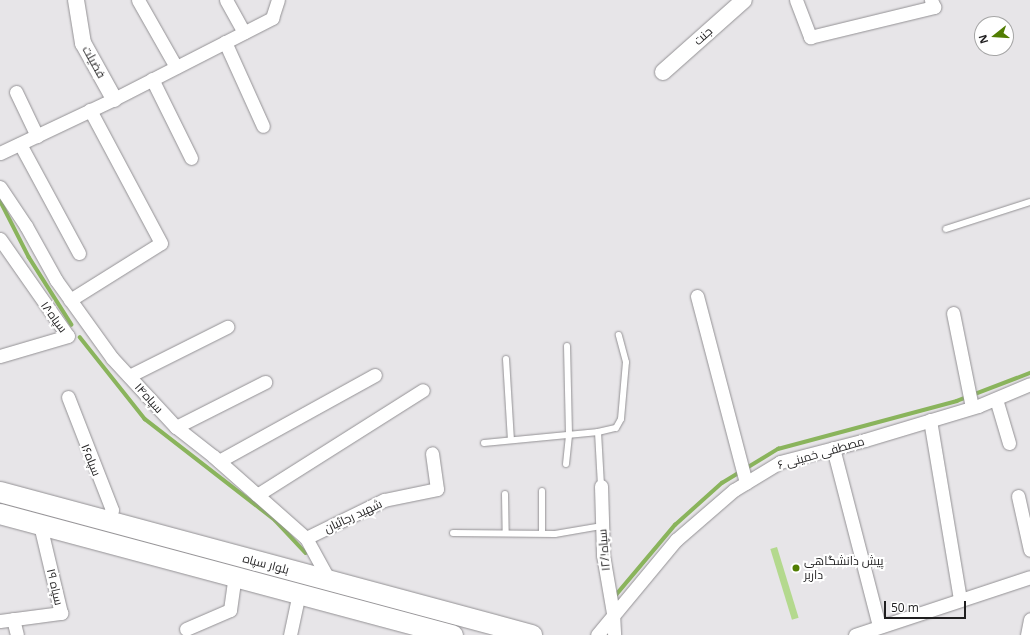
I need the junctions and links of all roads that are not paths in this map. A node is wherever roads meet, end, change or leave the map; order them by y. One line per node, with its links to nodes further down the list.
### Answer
1 (76, 0): 14 (street, فضیلت)
2 (138, 0): 10 (street)
3 (226, 0): 8 (street)
4 (278, 0): 8 (street)
5 (744, 0): 11 (street, جنت)
6 (796, 0): 7 (street)
7 (933, 3)
8 (244, 32): 9 (street)
9 (225, 42): 10 (street); 16 (street)
10 (176, 67): 12 (street)
11 (663, 72)
12 (152, 79): 14 (street); 20 (street)
13 (16, 92): 17 (street)
14 (114, 98): 15 (street)
15 (90, 110): 17 (street); 27 (street)
16 (263, 126)
17 (37, 136): 18 (street)
18 (20, 144): 19 (street); 25 (street)
19 (0, 153)
20 (191, 158)
21 (0, 188): 27 (street, سپاه۱۴)
22 (1030, 202): 23 (lane)
23 (946, 229)
24 (0, 239): 32 (street, سپاه۱۸)
25 (80, 253)
26 (697, 296): 55 (street)
27 (70, 300): 29 (street, سپاه۱۴)
28 (953, 313): 43 (street)
29 (86, 324): 32 (street); 37 (street, سپاه۱۴)
30 (227, 327): 37 (street)
31 (619, 335): 46 (lane)
32 (68, 336): 34 (street, سپاه۱۸)
33 (567, 346): 47 (lane)
34 (0, 356)
35 (506, 359): 48 (lane)
36 (375, 375): 53 (street)
37 (129, 376): 45 (street, سپاه۱۴)
38 (264, 382): 45 (street)
39 (1030, 384): 42 (street, مصطفی خمینی ۶)
40 (423, 390): 60 (street)
41 (68, 397): 63 (street, سپاه۱۶)
42 (996, 398): 43 (street, مصطفی خمینی ۶); 50 (street)
43 (972, 407): 44 (street, مصطفی خمینی ۶)
44 (930, 420): 51 (street, مصطفی خمینی ۶); 75 (street)
45 (176, 427): 53 (street, سپاه۱۴)
46 (598, 432): 47 (lane); 56 (lane)
47 (569, 434): 48 (lane); 54 (lane)
48 (511, 440): 49 (lane)
49 (484, 443)
50 (1009, 443)
51 (833, 448): 55 (street, مصطفی خمینی ۶); 80 (street)
52 (432, 453): 69 (street, شهید رجائیان)
53 (219, 461): 60 (street, سپاه۱۴)
54 (566, 464)
55 (746, 483): 76 (street, مصطفی خمینی ۶)
56 (601, 486): 65 (street, سپاه۱۲/۱)
57 (542, 491): 68 (lane)
58 (0, 492): 63 (main road, بلوار سپاه)
59 (505, 494): 67 (lane)
60 (257, 495): 69 (street, سپاه۱۴)
61 (1018, 496): 70 (street)
62 (0, 514): 64 (main road, بلوار سپاه)
63 (106, 521): 73 (main road, بلوار سپاه)
64 (40, 525): 71 (main road, بلوار سپاه); 77 (street, سپاه ۱۹)
65 (602, 526): 68 (lane); 76 (street, سپاه۱۲/۱)
66 (453, 533): 67 (lane)
67 (506, 533): 68 (lane)
68 (542, 533)
69 (306, 538): 73 (street, سپاه۱۴)
70 (1030, 550)
71 (235, 576): 74 (main road, بلوار سپاه); 81 (street)
72 (1030, 577): 75 (street)
73 (329, 580): 86 (main road, بلوار سپاه)
74 (299, 594): 82 (main road, بلوار سپاه); 84 (street)
75 (960, 599): 80 (street)
76 (613, 613): 87 (street); 88 (street, سپاه۱۲/۱)
77 (13, 619): 79 (street, سپاه ۱۹); 83 (street)
78 (1030, 619): 90 (street)
79 (0, 621)
80 (879, 626): 89 (street)
81 (186, 629)
82 (420, 630): 85 (main road, بلوار سپاه)
83 (17, 635)
84 (290, 635)
85 (454, 635)
86 (532, 635)
87 (597, 635)
88 (614, 635)
89 (855, 635)
90 (1027, 635)

